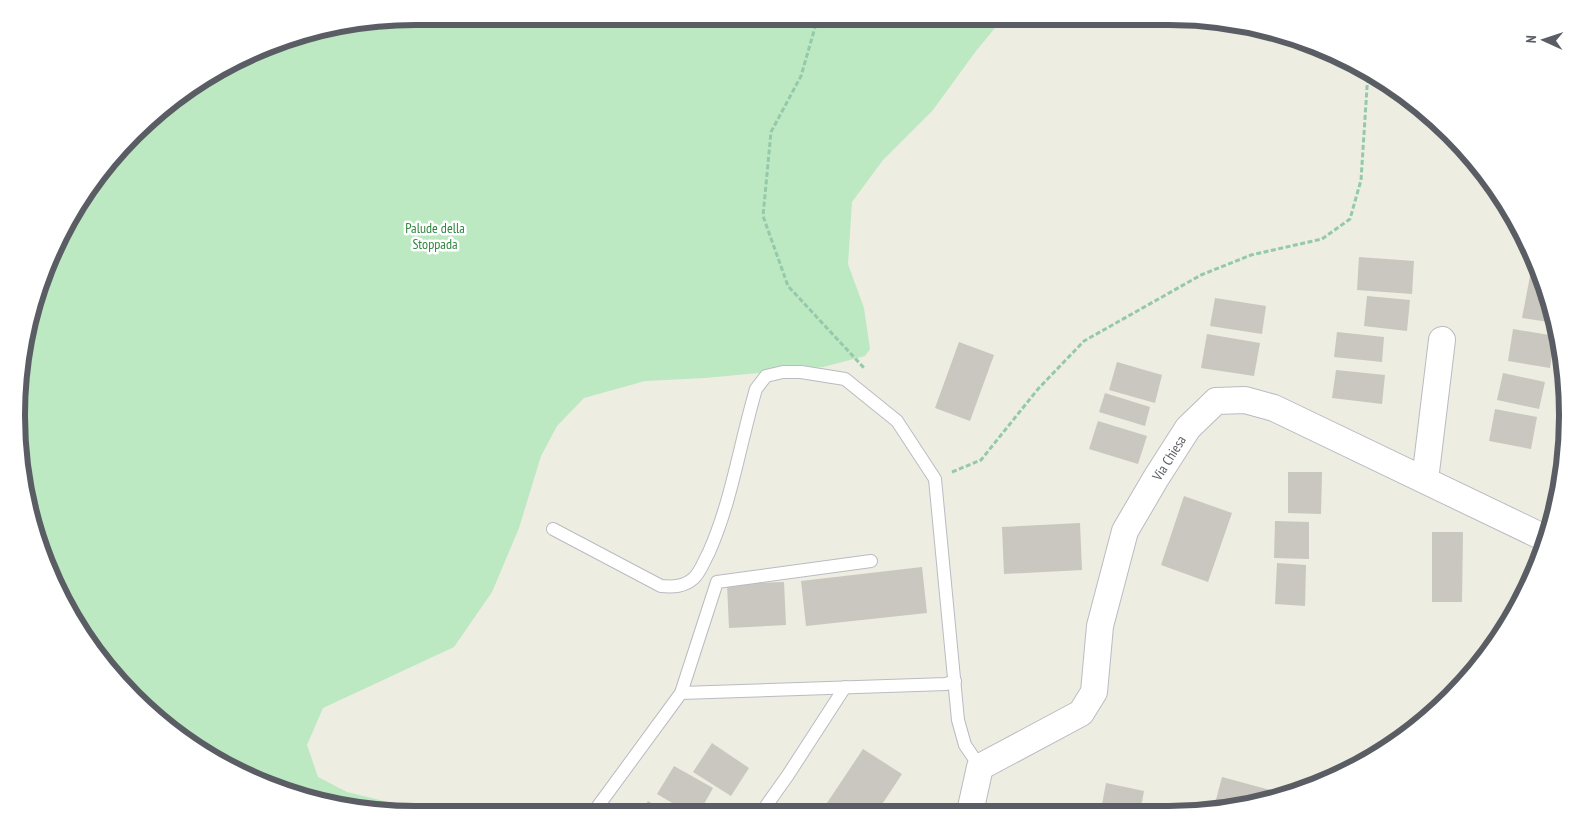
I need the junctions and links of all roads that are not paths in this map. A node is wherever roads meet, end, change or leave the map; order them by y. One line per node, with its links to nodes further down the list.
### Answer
1 (1442, 340): 2 (street)
2 (1425, 480): 4 (street, Via Chiesa); 9 (street, Via Chiesa)
3 (552, 529): 6 (lane)
4 (1540, 536)
5 (871, 561): 8 (lane)
6 (954, 681): 7 (lane); 9 (lane)
7 (845, 687): 8 (lane); 11 (lane)
8 (681, 693): 10 (lane)
9 (980, 767): 12 (street)
10 (598, 806)
11 (766, 806)
12 (971, 806)

